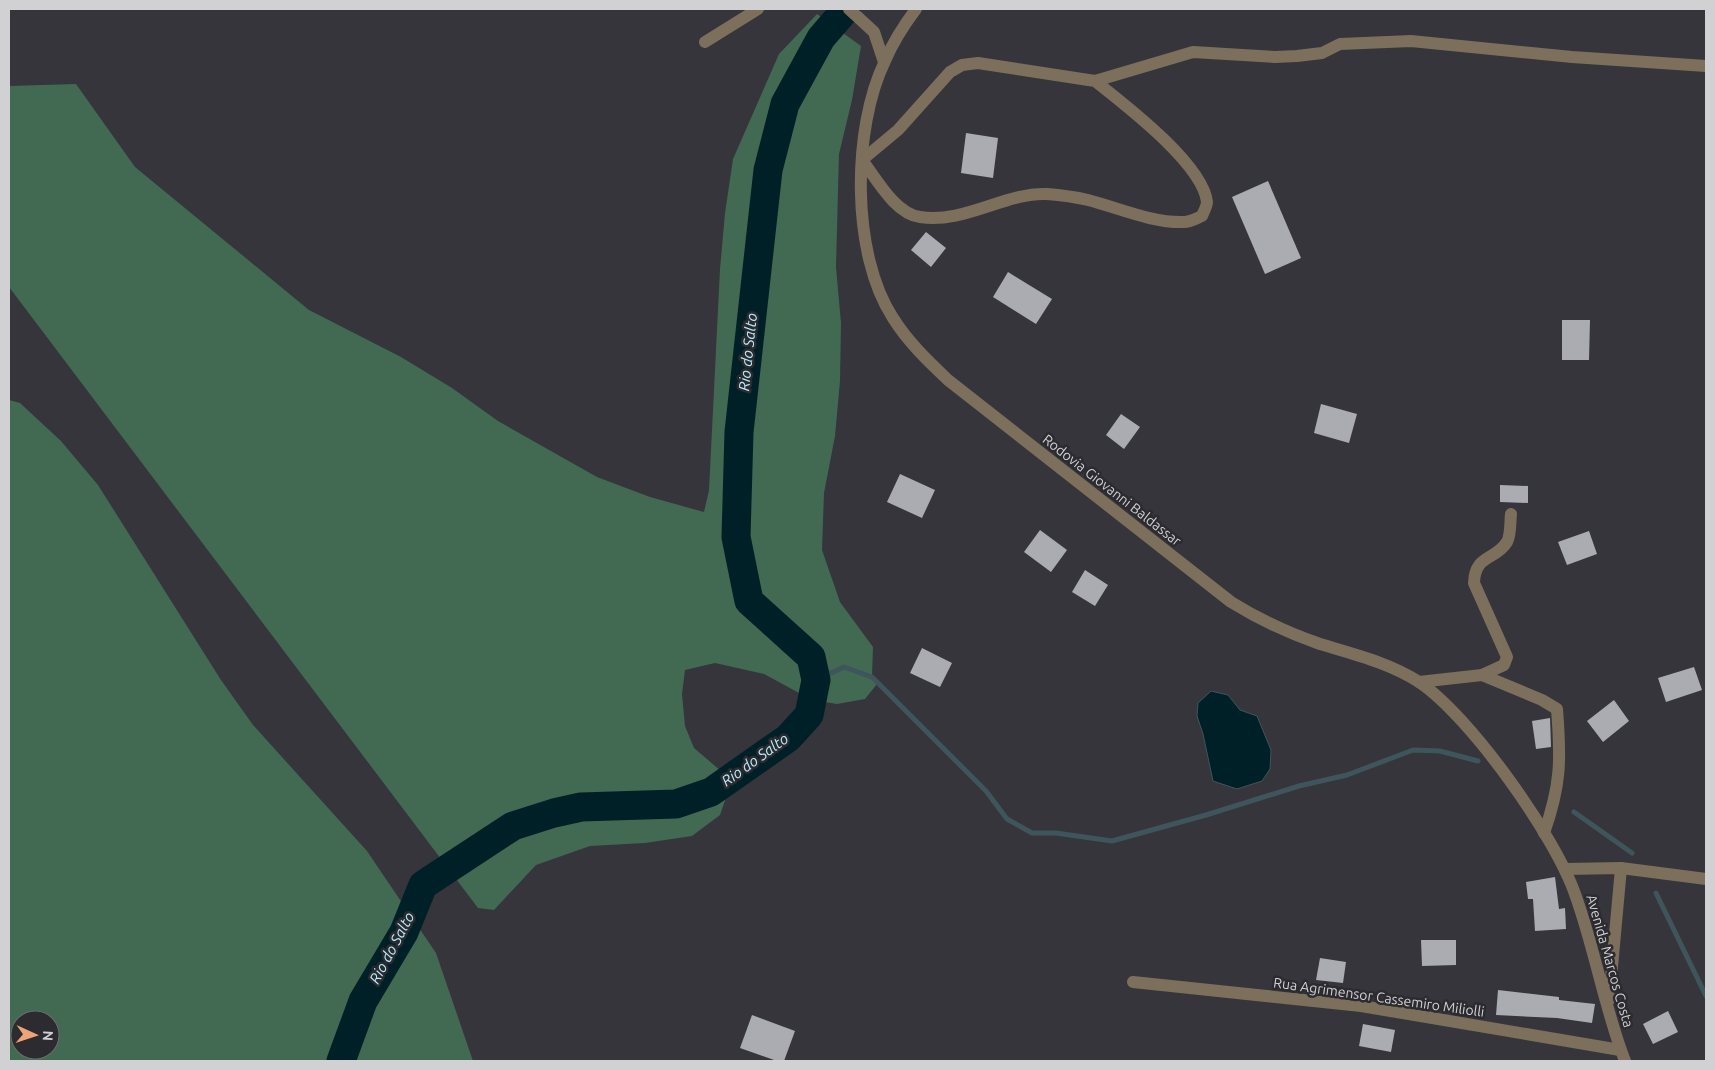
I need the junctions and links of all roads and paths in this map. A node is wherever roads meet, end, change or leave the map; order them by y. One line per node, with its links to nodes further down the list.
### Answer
1 (758, 9): 4 (street)
2 (849, 9): 5 (street)
3 (916, 9): 5 (street, Rodovia Giovanni Baldassar)
4 (705, 42)
5 (884, 62): 8 (street, Rodovia Giovanni Baldassar)
6 (1706, 66): 7 (street)
7 (1095, 82): 8 (street); 8 (street)
8 (862, 160): 11 (street, Rodovia Giovanni Baldassar)
9 (1511, 514): 10 (street)
10 (1482, 675): 11 (street); 12 (street)
11 (1419, 682): 12 (street, Rodovia Giovanni Baldassar)
12 (1544, 833): 14 (street, Rodovia Giovanni Baldassar)
13 (1621, 868): 14 (street); 15 (street); 17 (street)
14 (1565, 869): 17 (street, Avenida Marcos Costa)
15 (1706, 878)
16 (1133, 982): 18 (street, Rua Agrimensor Cassemiro Miliolli)
17 (1608, 1008): 18 (street, Avenida Marcos Costa)
18 (1623, 1055)

